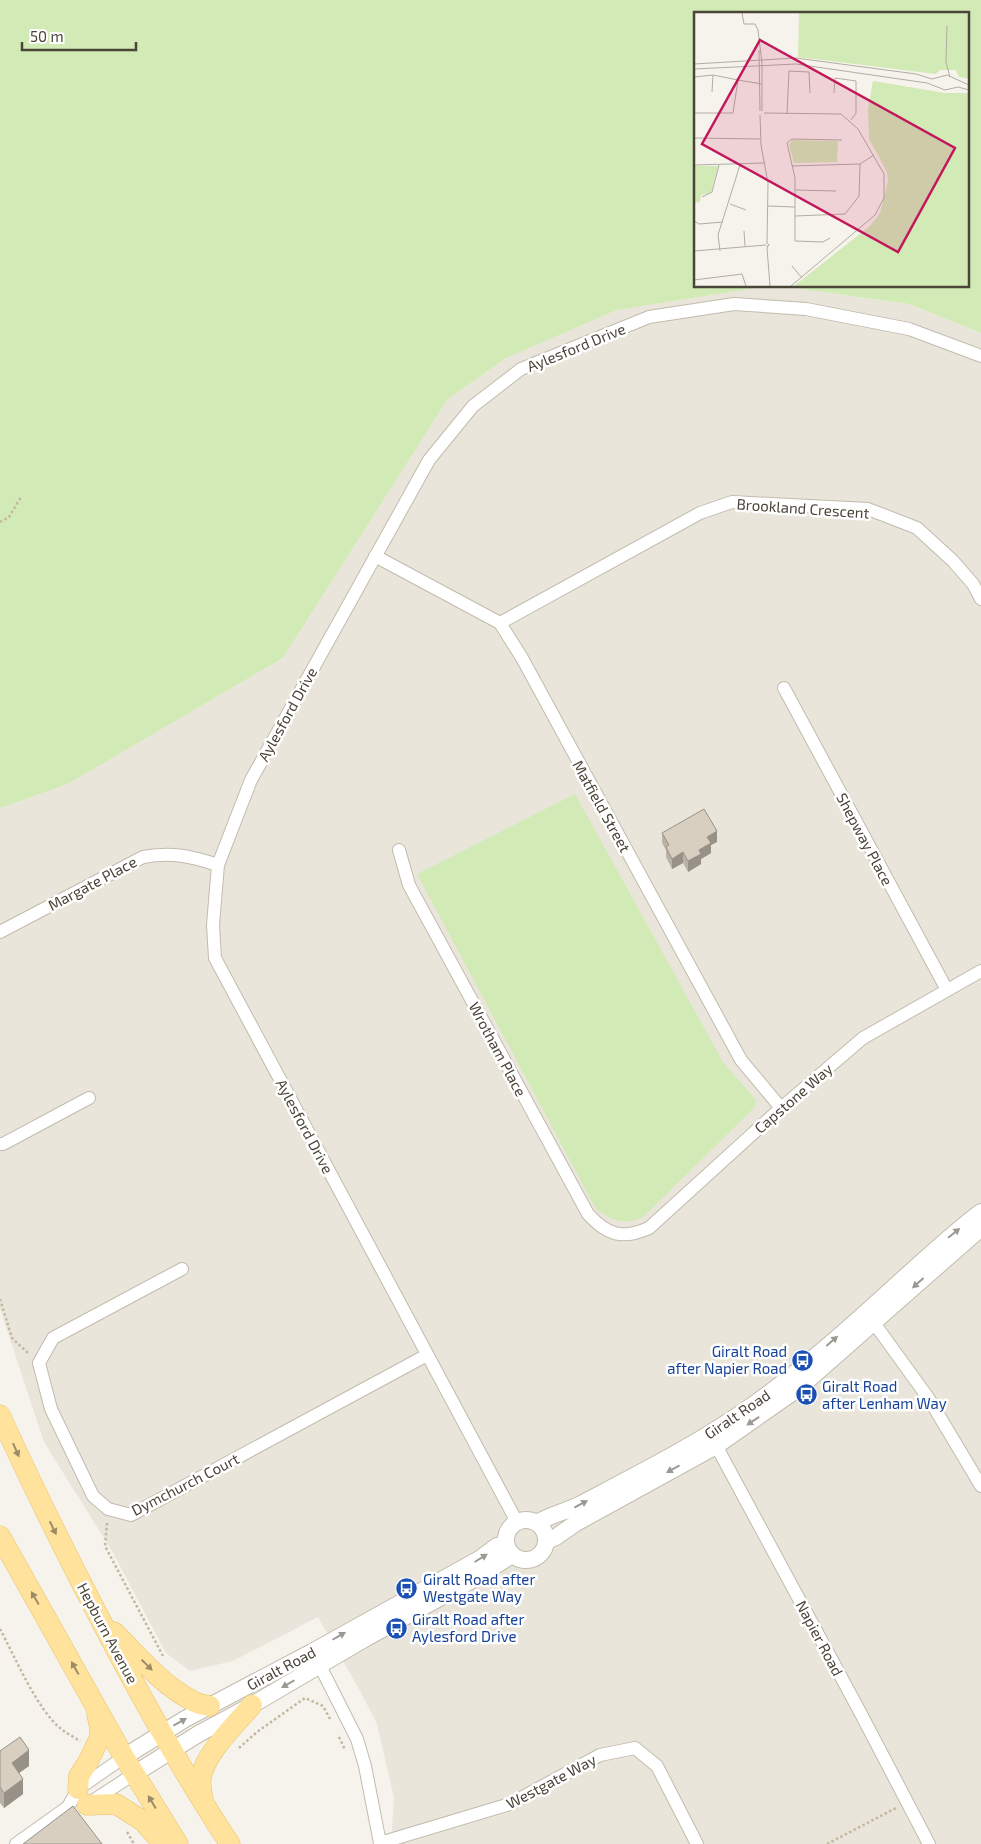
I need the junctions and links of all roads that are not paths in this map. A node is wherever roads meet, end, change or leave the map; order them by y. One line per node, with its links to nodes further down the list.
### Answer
1 (981, 356): 2 (street, Aylesford Drive)
2 (375, 556): 4 (street, Matfield Street); 7 (street, Aylesford Drive)
3 (981, 599): 4 (street, Brookland Crescent)
4 (500, 623): 12 (street, Matfield Street)
5 (784, 688): 10 (street, Shepway Place)
6 (399, 850): 16 (street, Wrotham Place)
7 (218, 865): 8 (street, Margate Place); 19 (street, Aylesford Drive)
8 (0, 932)
9 (981, 971): 10 (street, Capstone Way)
10 (946, 990): 12 (street, Capstone Way)
11 (89, 1098): 13 (street)
12 (781, 1108): 16 (street, Capstone Way)
13 (0, 1144)
14 (981, 1212): 18 (street, Giralt Road, one-way to 14)
15 (981, 1228): 18 (street, Giralt Road, one-way to 18)
16 (617, 1234)
17 (182, 1269): 19 (street, Dymchurch Court)
18 (870, 1317): 21 (street, Giralt Road); 22 (street)
19 (427, 1355): 23 (street, Aylesford Drive)
20 (0, 1415): 28 (main road, Hepburn Avenue, one-way to 28)
21 (713, 1440): 24 (street, Giralt Road, one-way to 21); 26 (street, Giralt Road, one-way to 26); 44 (street, Napier Road)
22 (981, 1486)
23 (517, 1522): 24 (street); 27 (street)
24 (537, 1523): 26 (street)
25 (0, 1536): 30 (main road, one-way to 25)
26 (546, 1541): 27 (street)
27 (509, 1550): 29 (street, Giralt Road)
28 (100, 1619): 32 (main road, one-way to 32); 33 (main road, Hepburn Avenue)
29 (316, 1659): 31 (street, Giralt Road, one-way to 31); 32 (street, Giralt Road); 38 (street, Westgate Way)
30 (93, 1701): 35 (main road); 36 (main road)
31 (252, 1705): 34 (street, Giralt Road); 37 (main road)
32 (210, 1706): 33 (street, Giralt Road, one-way to 32)
33 (161, 1733): 34 (main road, Hepburn Avenue); 35 (street, Giralt Road)
34 (171, 1750): 35 (street, Giralt Road); 37 (main road, Hepburn Avenue)
35 (129, 1765): 36 (street, Giralt Road); 36 (street, Giralt Road); 41 (main road, one-way to 35)
36 (77, 1800): 39 (street, Giralt Road); 40 (main road)
37 (203, 1803): 42 (main road, Hepburn Avenue)
38 (380, 1843): 43 (street, Westgate Way)
39 (16, 1844)
40 (163, 1844)
41 (178, 1844)
42 (230, 1844)
43 (697, 1844)
44 (929, 1844)

